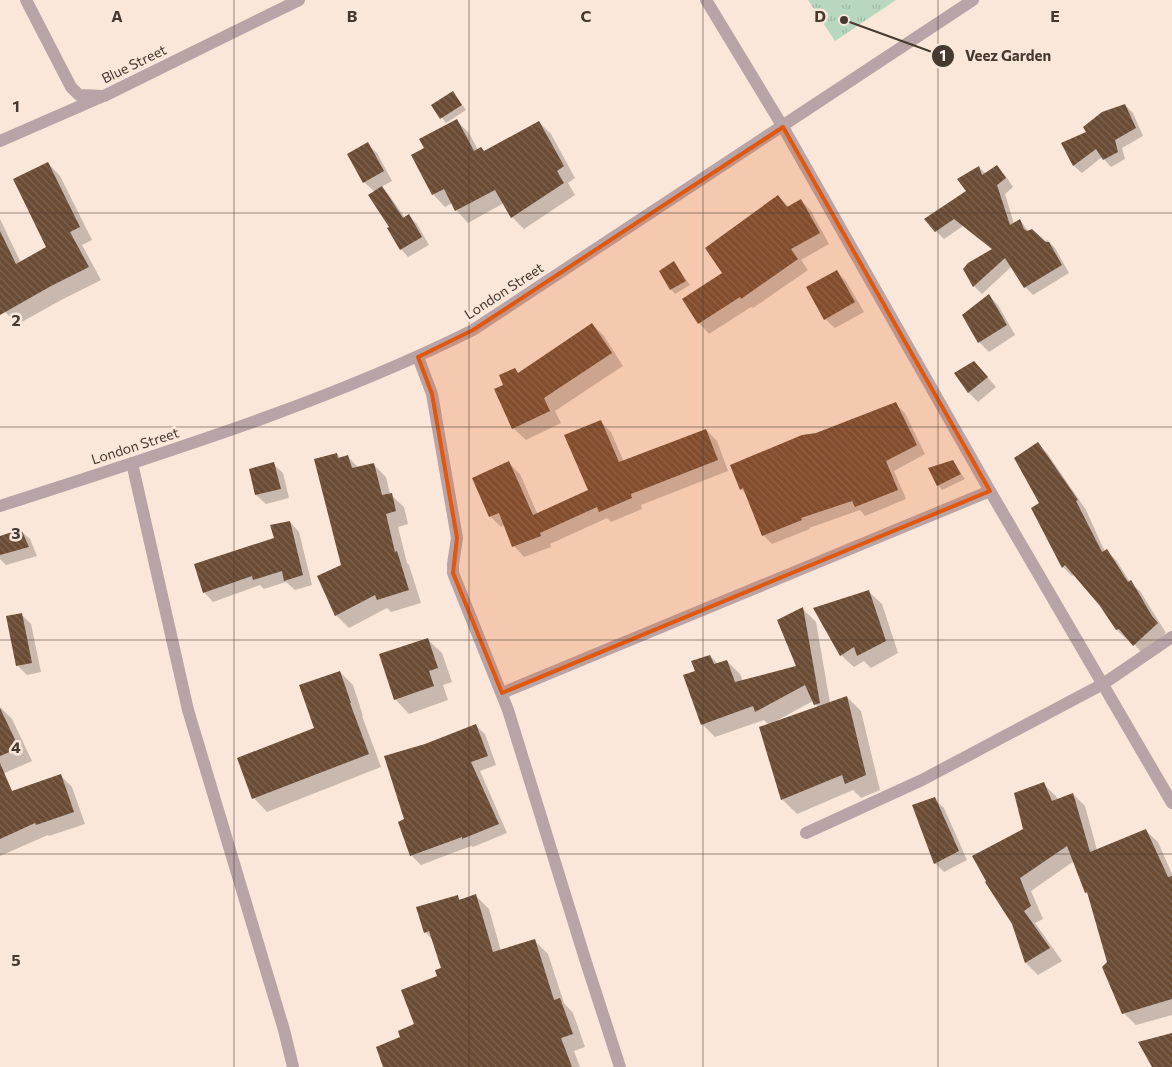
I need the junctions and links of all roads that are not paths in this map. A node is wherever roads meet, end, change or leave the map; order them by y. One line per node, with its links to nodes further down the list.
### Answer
1 (26, 0): 5 (street, Blue Street)
2 (299, 0): 5 (street, Blue Street)
3 (706, 0): 6 (street)
4 (973, 0): 6 (street, London Street)
5 (104, 96): 7 (street)
6 (783, 127): 8 (street, London Street); 10 (street)
7 (0, 141)
8 (418, 357): 9 (street, London Street); 14 (street)
9 (132, 463): 11 (street, London Street); 17 (street)
10 (990, 491): 13 (street); 14 (street)
11 (0, 506)
12 (1172, 637): 13 (street)
13 (1103, 684): 15 (street); 16 (street)
14 (502, 693): 18 (street)
15 (1172, 803)
16 (806, 833)
17 (293, 1067)
18 (620, 1067)

